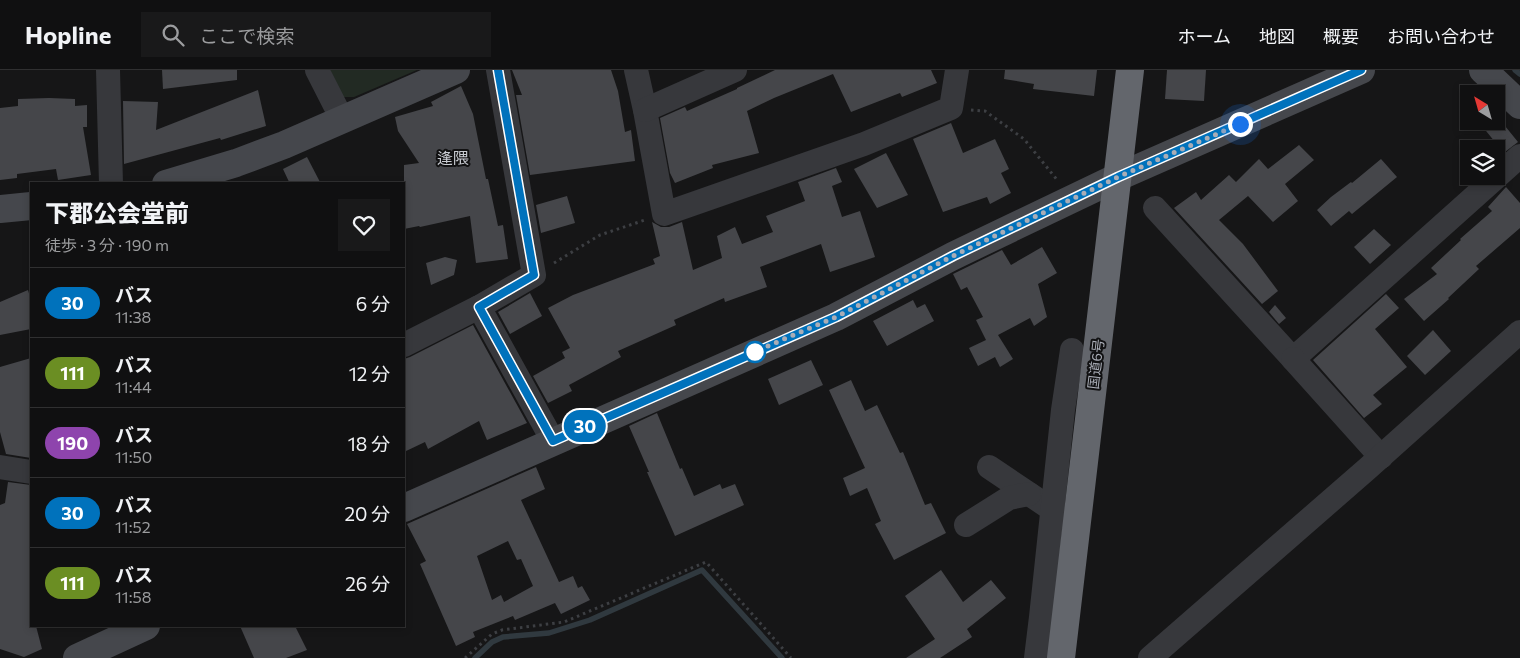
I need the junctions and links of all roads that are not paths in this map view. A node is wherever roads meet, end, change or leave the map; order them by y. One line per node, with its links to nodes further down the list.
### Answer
1 (108, 70): 16 (street)
2 (317, 70): 13 (street)
3 (456, 70): 13 (street)
4 (498, 70): 21 (street)
5 (636, 70): 12 (street)
6 (735, 70): 12 (street)
7 (957, 70): 12 (street)
8 (1130, 70): 15 (highway, 国道6号)
9 (1361, 70): 15 (street)
10 (1483, 70): 11 (street)
11 (1520, 105)
12 (645, 110)
13 (342, 120): 17 (street)
14 (1520, 156): 25 (street)
15 (1118, 177): 26 (street); 35 (highway, 国道6号)
16 (111, 182)
17 (172, 182)
18 (30, 206): 20 (street)
19 (1155, 208): 25 (street)
20 (0, 209)
21 (479, 307): 23 (street); 26 (street)
22 (1520, 332): 27 (street)
23 (405, 344)
24 (1072, 350): 33 (street)
25 (1293, 359): 27 (street)
26 (553, 441): 32 (street)
27 (1381, 457): 40 (street)
28 (0, 467): 30 (street)
29 (988, 467): 31 (street)
30 (30, 472)
31 (1030, 494): 33 (street); 34 (street)
32 (405, 508)
33 (1052, 509): 35 (street); 38 (street)
34 (966, 525)
35 (1077, 525): 39 (highway, 国道6号)
36 (144, 627): 37 (street)
37 (77, 658)
38 (1036, 658)
39 (1061, 658)
40 (1150, 658)

